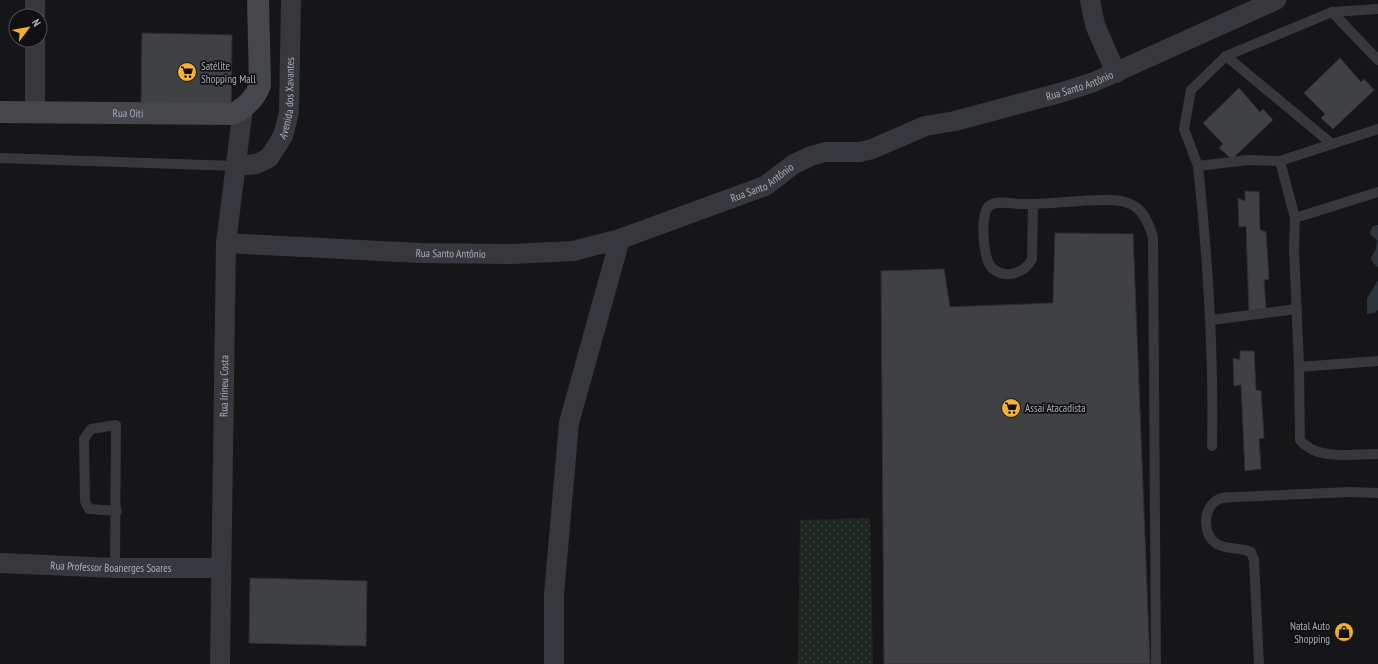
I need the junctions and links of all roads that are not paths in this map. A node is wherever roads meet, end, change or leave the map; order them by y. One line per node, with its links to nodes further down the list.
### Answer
1 (258, 0): 11 (main road)
2 (291, 0): 18 (street, Avenida dos Xavantes)
3 (1090, 0): 10 (street)
4 (1276, 0): 10 (street, Rua Santo Antônio)
5 (1378, 9): 6 (lane)
6 (1332, 12): 8 (lane); 9 (lane)
7 (35, 48): 13 (street)
8 (1226, 56): 15 (lane); 19 (lane)
9 (1378, 60)
10 (1116, 72): 23 (street, Rua Santo Antônio)
11 (247, 105): 13 (main road, Rua Oiti); 18 (street, Rua Irineu Costa)
12 (0, 112): 13 (main road, Rua Oiti)
13 (35, 112)
14 (1378, 129): 15 (lane)
15 (1332, 144): 17 (lane)
16 (0, 158): 18 (lane)
17 (1280, 161): 19 (lane); 22 (lane)
18 (236, 166): 24 (street, Rua Irineu Costa)
19 (1198, 166): 26 (lane)
20 (1378, 192): 22 (lane)
21 (1033, 204): 21 (lane); 38 (lane)
22 (1295, 218): 25 (lane)
23 (620, 239): 24 (street, Rua Santo Antônio); 37 (street)
24 (226, 243): 35 (street, Rua Irineu Costa)
25 (1296, 309): 26 (lane); 28 (lane)
26 (1210, 320): 29 (lane)
27 (1378, 361): 28 (lane)
28 (1299, 367): 30 (lane)
29 (1212, 446)
30 (1378, 454)
31 (1378, 493): 39 (lane)
32 (117, 511): 32 (lane); 34 (lane)
33 (0, 563): 34 (street, Rua Professor Boanerges Soares)
34 (115, 568): 35 (street, Rua Professor Boanerges Soares)
35 (221, 568): 36 (street, Rua Irineu Costa)
36 (220, 664)
37 (554, 664)
38 (1156, 664)
39 (1259, 664)

